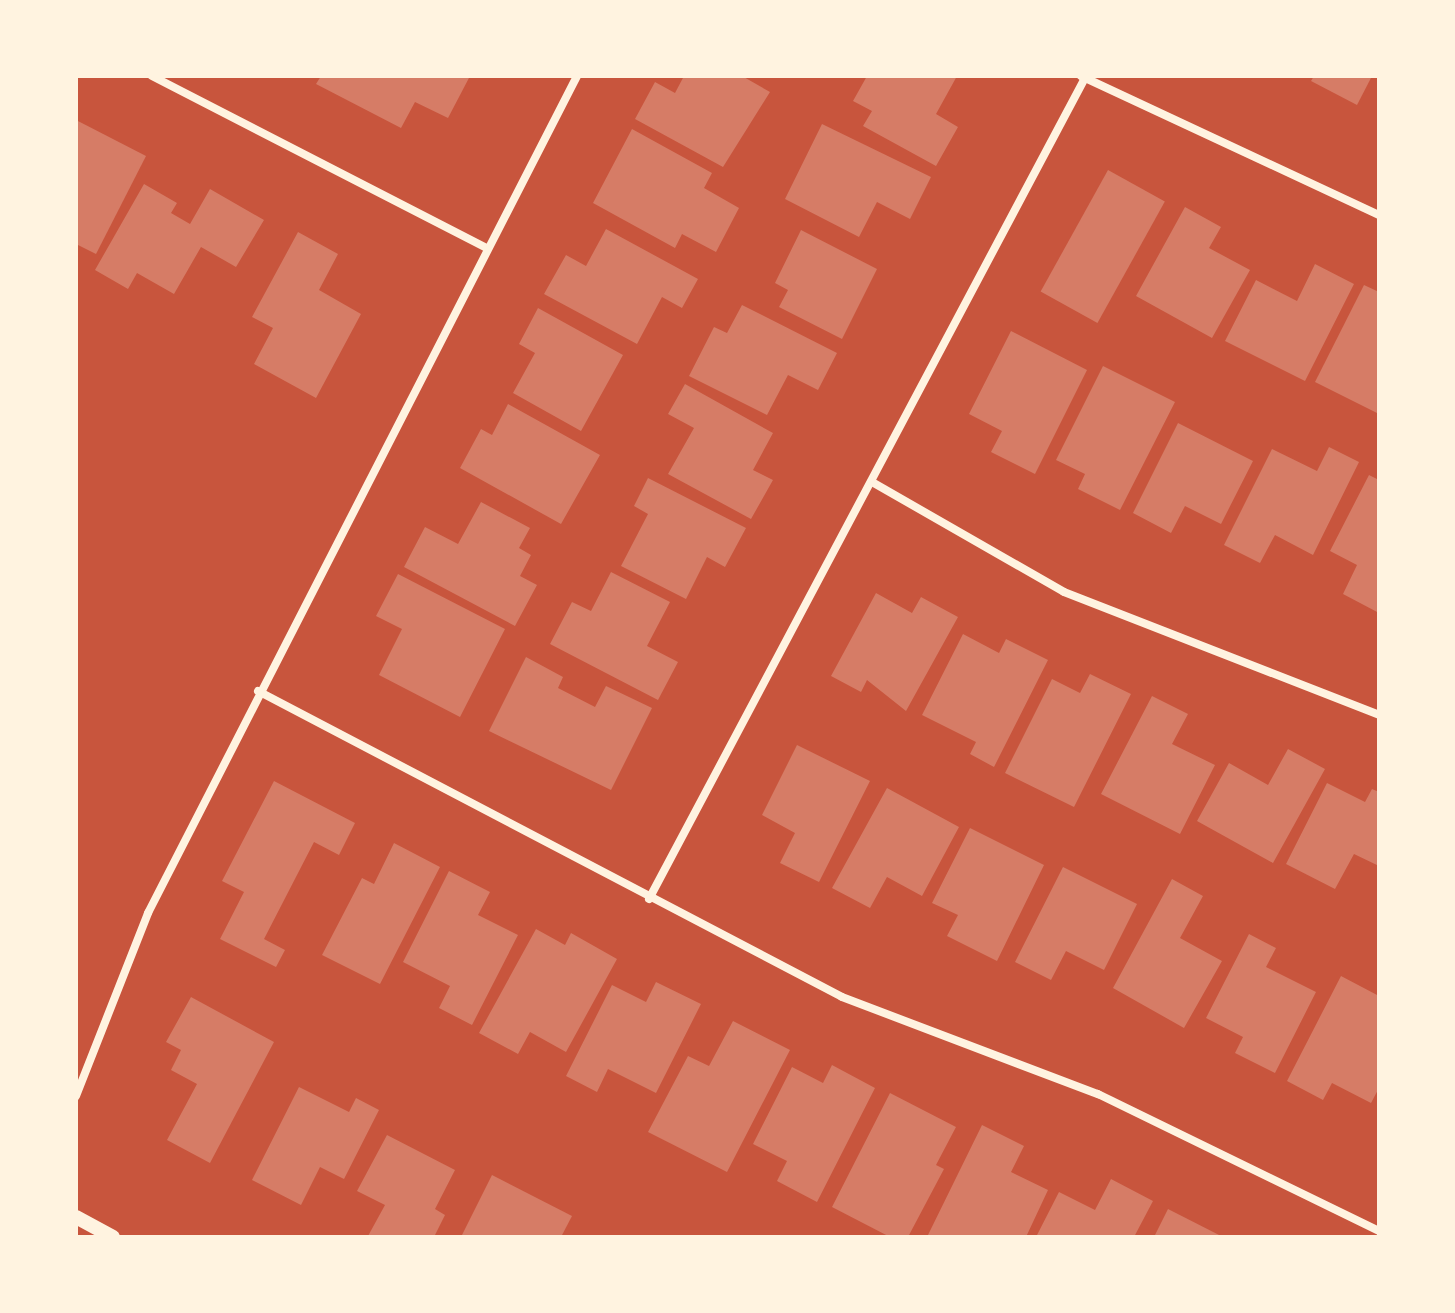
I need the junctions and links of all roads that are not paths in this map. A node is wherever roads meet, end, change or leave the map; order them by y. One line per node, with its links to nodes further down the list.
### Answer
1 (152, 76): 5 (street)
2 (577, 76): 5 (street)
3 (1082, 77): 4 (street); 6 (street)
4 (1379, 215)
5 (485, 247): 7 (street)
6 (872, 482): 8 (street); 9 (street)
7 (258, 691): 9 (street); 10 (street)
8 (1379, 715)
9 (649, 899): 12 (street)
10 (76, 1096)
11 (76, 1217): 13 (street)
12 (1379, 1231)
13 (113, 1237)

